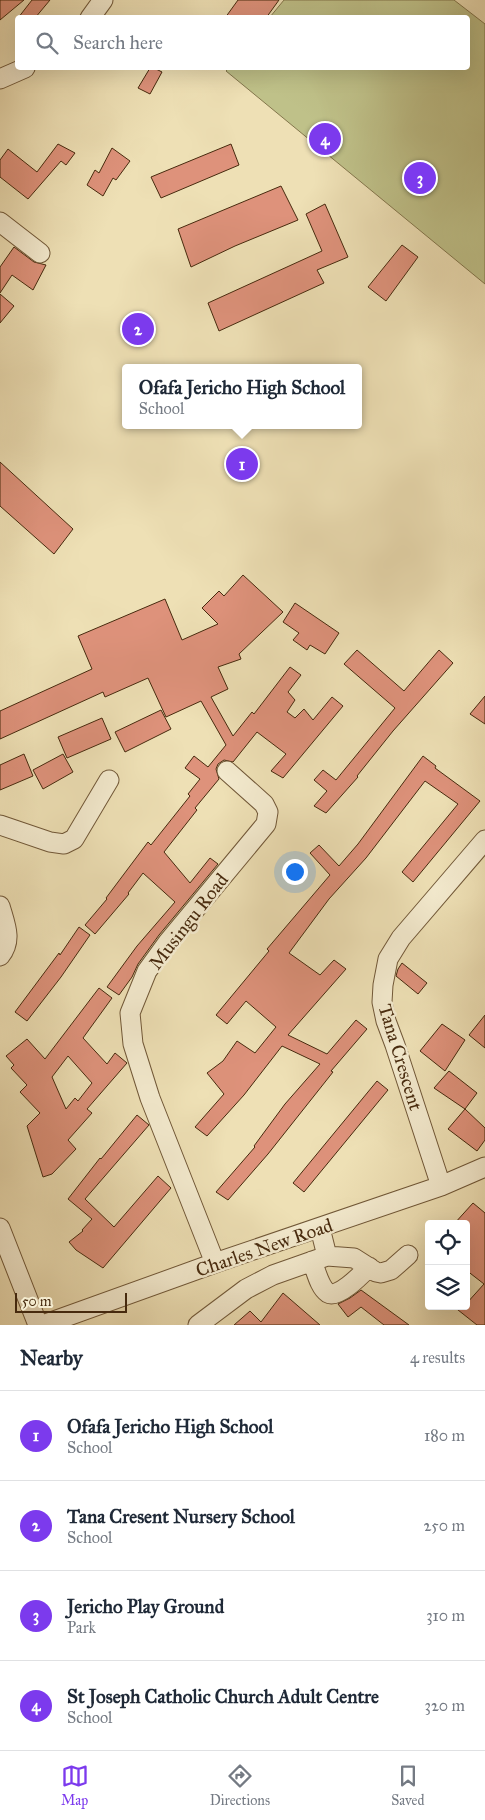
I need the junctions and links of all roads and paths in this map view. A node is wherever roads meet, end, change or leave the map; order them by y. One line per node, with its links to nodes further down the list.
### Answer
1 (103, 0): 2 (street)
2 (92, 15)
3 (20, 70): 4 (street)
4 (0, 79)
5 (0, 222): 6 (street)
6 (40, 253)
7 (227, 771): 19 (street, Musingu Road)
8 (109, 780): 9 (street)
9 (0, 825)
10 (485, 840): 14 (street, Tana Crescent)
11 (0, 906): 12 (street)
12 (0, 956)
13 (485, 1167): 14 (street, Charles New Road)
14 (440, 1186): 16 (street, Charles New Road)
15 (0, 1228): 21 (street)
16 (320, 1228): 18 (street); 19 (street, Charles New Road)
17 (408, 1254): 20 (street)
18 (320, 1259): 20 (street); 20 (street); 23 (street)
19 (215, 1263): 22 (street, Charles New Road)
20 (369, 1267)
21 (38, 1325)
22 (43, 1325)
23 (198, 1325)

